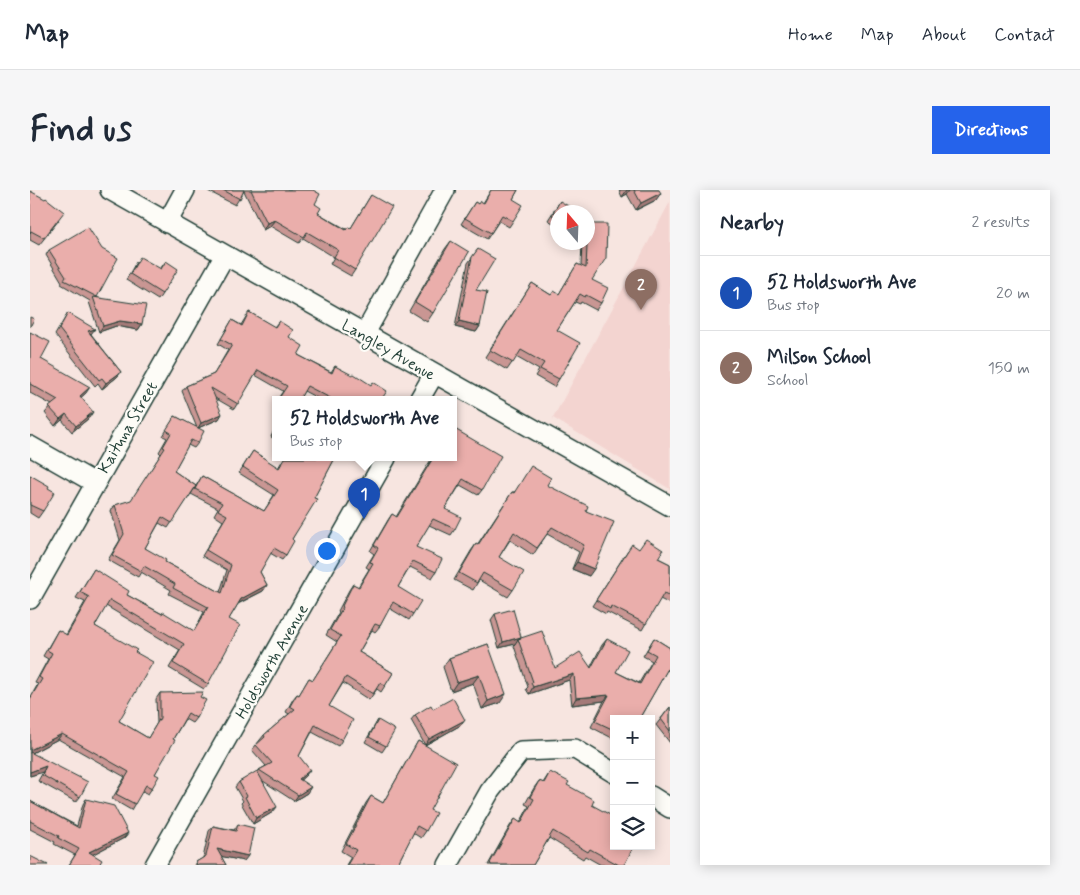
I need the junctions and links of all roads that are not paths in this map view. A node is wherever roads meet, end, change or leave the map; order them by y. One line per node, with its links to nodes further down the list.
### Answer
1 (110, 190): 4 (street, Langley Avenue)
2 (185, 190): 4 (street)
3 (444, 190): 6 (street)
4 (167, 223): 5 (street, Langley Avenue)
5 (225, 255): 6 (street, Langley Avenue); 11 (street, Kaituna Street)
6 (364, 335): 7 (street, Langley Avenue)
7 (434, 374): 8 (street); 12 (street, Langley Avenue)
8 (421, 396)
9 (30, 446): 11 (street)
10 (384, 461): 17 (street, Holdsworth Avenue)
11 (95, 483): 13 (street, Kaituna Street)
12 (670, 506)
13 (30, 599)
14 (610, 771): 18 (street)
15 (655, 799): 16 (street)
16 (670, 808)
17 (155, 865)
18 (448, 865)

